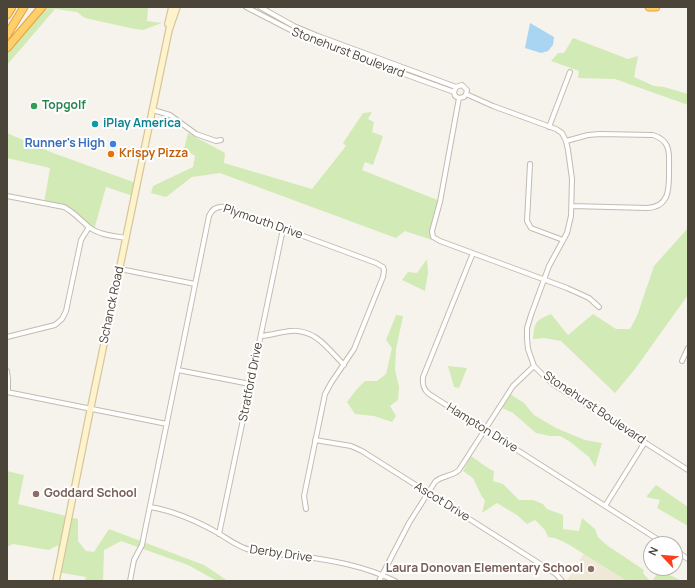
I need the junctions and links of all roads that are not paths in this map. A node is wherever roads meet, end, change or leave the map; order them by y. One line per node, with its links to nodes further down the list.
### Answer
1 (12, 7): 11 (highway)
2 (24, 7): 13 (highway)
3 (42, 7): 15 (highway)
4 (172, 7): 12 (street, Schanck Road)
5 (177, 7): 12 (street, Schanck Road)
6 (246, 7): 10 (street, Stonehurst Boulevard)
7 (259, 7): 10 (street); 14 (street, Stonehurst Boulevard)
8 (650, 7): 9 (highway)
9 (656, 7)
10 (254, 12): 16 (street, Stonehurst Boulevard)
11 (7, 15)
12 (169, 30): 22 (street, Schanck Road)
13 (7, 35)
14 (337, 43): 16 (street); 18 (street, Stonehurst Boulevard)
15 (7, 48)
16 (334, 49): 19 (street, Stonehurst Boulevard)
17 (570, 72): 23 (street)
18 (456, 87): 19 (street); 20 (street, Stonehurst Boulevard)
19 (454, 92): 21 (street)
20 (466, 94): 21 (street); 23 (street, Stonehurst Boulevard)
21 (458, 98): 33 (street)
22 (153, 110): 24 (street); 31 (street, Schanck Road)
23 (549, 127): 25 (street, Stonehurst Boulevard)
24 (221, 140)
25 (566, 141): 28 (street, Stonehurst Boulevard); 28 (street)
26 (530, 164): 32 (street)
27 (7, 196): 29 (street)
28 (572, 206): 32 (street, Stonehurst Boulevard)
29 (89, 227): 31 (street); 39 (street)
30 (283, 229): 36 (street, Plymouth Drive); 38 (street, Stratford Drive); 42 (street, Plymouth Drive)
31 (126, 238): 34 (street, Schanck Road)
32 (563, 240): 35 (street, Stonehurst Boulevard)
33 (473, 253): 35 (street); 50 (street, Hampton Drive)
34 (120, 269): 36 (street); 48 (street, Schanck Road)
35 (544, 279): 37 (street); 43 (street, Stonehurst Boulevard)
36 (195, 284): 44 (street, Plymouth Drive)
37 (600, 307)
38 (260, 336): 42 (street); 46 (street, Stratford Drive)
39 (7, 337)
40 (688, 348): 41 (street)
41 (682, 362)
42 (344, 365): 51 (street, Plymouth Drive)
43 (534, 366): 50 (street); 52 (street, Stonehurst Boulevard)
44 (178, 370): 46 (street); 49 (street, Plymouth Drive)
45 (7, 371): 47 (street)
46 (250, 384): 58 (street, Stratford Drive)
47 (8, 392): 48 (street)
48 (91, 409): 49 (street); 61 (street, Schanck Road)
49 (167, 424): 56 (street, Plymouth Drive)
50 (485, 430): 54 (street); 55 (street, Hampton Drive)
51 (315, 440): 54 (street, Ascot Drive); 57 (street, Plymouth Drive)
52 (645, 442): 53 (street, Stonehurst Boulevard); 55 (street)
53 (688, 470)
54 (428, 493): 60 (street); 65 (street, Ascot Drive)
55 (605, 506): 59 (street, Hampton Drive)
56 (150, 507): 58 (street, Derby Drive); 62 (street, Plymouth Drive)
57 (306, 509)
58 (219, 534): 60 (street, Derby Drive)
59 (652, 536)
60 (382, 575): 63 (street); 64 (street, Derby Drive)
61 (56, 581)
62 (130, 581)
63 (380, 581)
64 (395, 581)
65 (562, 581)

